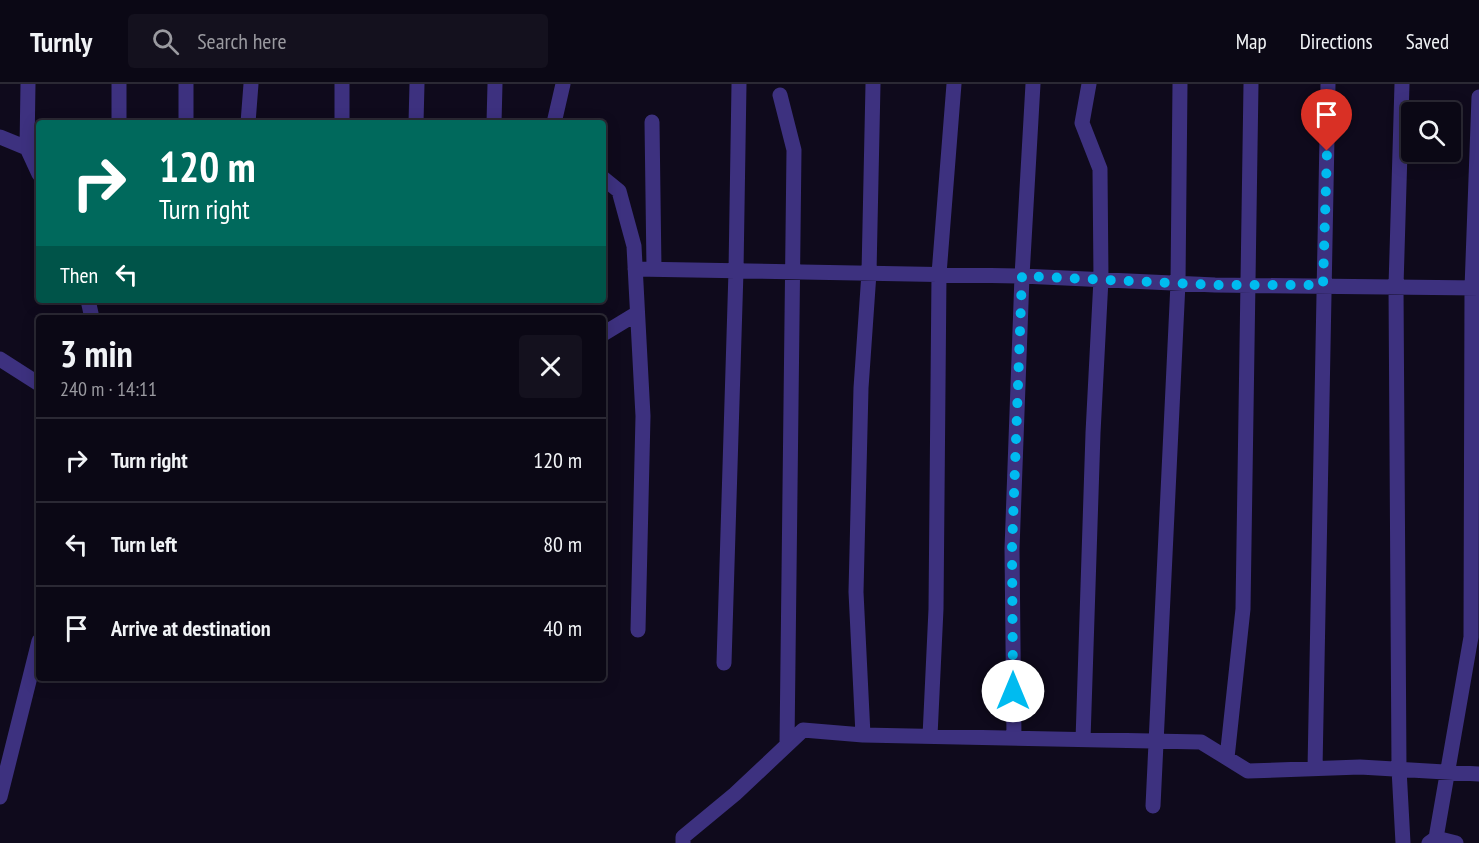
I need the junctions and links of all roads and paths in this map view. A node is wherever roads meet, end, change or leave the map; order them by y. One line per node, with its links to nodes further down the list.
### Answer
1 (28, 84): 29 (street)
2 (119, 84): 20 (street)
3 (186, 84): 21 (street)
4 (251, 84): 22 (street)
5 (342, 84): 23 (street)
6 (417, 84): 24 (street)
7 (495, 84): 25 (street)
8 (563, 84): 26 (street)
9 (738, 84): 33 (street)
10 (873, 84): 35 (street)
11 (954, 84): 36 (street)
12 (1033, 84): 37 (street)
13 (1089, 84): 38 (street)
14 (1180, 84): 39 (street)
15 (1251, 84): 40 (street)
16 (1328, 84): 41 (street)
17 (1402, 84): 42 (street)
18 (780, 95): 34 (street)
19 (1479, 97): 43 (street)
20 (119, 120)
21 (186, 120)
22 (248, 120)
23 (342, 120)
24 (416, 120)
25 (494, 120)
26 (555, 120)
27 (652, 122): 32 (street)
28 (0, 137): 29 (street)
29 (33, 147)
30 (606, 180): 31 (street)
31 (635, 269): 32 (street); 44 (street)
32 (654, 269): 33 (street)
33 (736, 271): 34 (street); 50 (street)
34 (792, 271): 35 (street); 56 (street)
35 (869, 273): 36 (street); 51 (street)
36 (939, 274): 37 (street); 52 (street)
37 (1022, 276): 38 (street); 53 (street)
38 (1101, 279): 39 (street); 54 (street)
39 (1178, 283): 40 (street); 55 (street)
40 (1247, 285): 41 (street); 57 (street)
41 (1323, 285): 42 (street); 58 (street)
42 (1396, 286): 43 (street); 59 (street)
43 (1476, 288): 60 (street)
44 (636, 314): 45 (street); 48 (street)
45 (606, 332)
46 (0, 359): 47 (street)
47 (36, 382)
48 (638, 630)
49 (36, 653): 62 (street)
50 (724, 663)
51 (862, 735): 52 (street); 56 (street)
52 (930, 736): 53 (street)
53 (1014, 738): 54 (street)
54 (1083, 740): 55 (street)
55 (1158, 741): 57 (street); 63 (street)
56 (787, 745): 65 (street)
57 (1227, 758): 58 (street)
58 (1315, 769): 59 (street)
59 (1399, 769): 60 (street); 66 (street)
60 (1448, 771): 61 (street); 64 (street)
61 (1479, 774)
62 (0, 797)
63 (1153, 806)
64 (1433, 840): 67 (street)
65 (683, 843)
66 (1403, 843)
67 (1456, 843)

